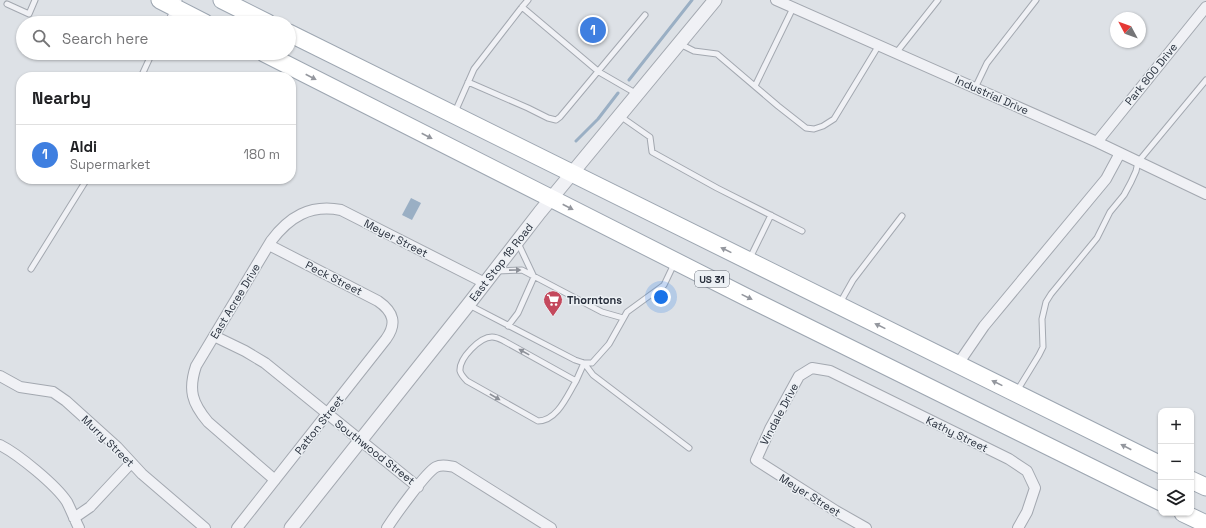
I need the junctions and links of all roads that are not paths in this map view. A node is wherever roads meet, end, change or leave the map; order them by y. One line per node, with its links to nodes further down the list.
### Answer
1 (35, 0): 9 (lane)
2 (160, 0): 10 (main road)
3 (222, 0): 17 (main road)
4 (528, 0): 11 (lane)
5 (715, 0): 19 (street, East Stop 18 Road)
6 (776, 0): 12 (street, Industrial Drive)
7 (938, 0): 21 (lane)
8 (1036, 0): 29 (lane)
9 (7, 4)
10 (177, 4): 15 (lane); 16 (main road)
11 (522, 7): 25 (lane); 27 (lane)
12 (793, 8): 20 (street, Industrial Drive); 28 (lane)
13 (1205, 11): 33 (street, Park 800 Drive)
14 (645, 15): 25 (lane)
15 (171, 16)
16 (195, 16)
17 (254, 16)
18 (296, 36): 31 (main road)
19 (679, 43): 28 (lane); 30 (street, East Stop 18 Road)
20 (879, 45): 21 (street, Industrial Drive); 28 (lane)
21 (896, 53): 29 (street, Industrial Drive)
22 (149, 60): 24 (lane)
23 (278, 60): 39 (main road, US 31, one-way to 39)
24 (143, 72)
25 (599, 72): 27 (lane); 30 (lane)
26 (1206, 80): 35 (lane)
27 (468, 82): 31 (lane)
28 (755, 86)
29 (975, 88): 33 (street, Industrial Drive)
30 (637, 94): 32 (street, East Stop 18 Road)
31 (453, 115): 36 (main road)
32 (619, 116): 36 (street, East Stop 18 Road); 41 (lane)
33 (1097, 142): 34 (street, Industrial Drive)
34 (1120, 153): 35 (street, Industrial Drive); 59 (street)
35 (1138, 162): 38 (street, Industrial Drive); 63 (lane)
36 (572, 174): 39 (street, East Stop 18 Road); 47 (main road, one-way to 36)
37 (84, 184): 48 (lane)
38 (1206, 194)
39 (551, 199): 44 (street, East Stop 18 Road); 46 (main road, US 31, one-way to 46)
40 (303, 213): 45 (street, East Acree Drive); 51 (street, Meyer Street)
41 (771, 215): 43 (lane); 47 (lane)
42 (902, 216): 53 (lane)
43 (802, 231)
44 (517, 241): 49 (street, East Stop 18 Road); 50 (lane)
45 (269, 245): 54 (street, Peck Street); 57 (street, East Acree Drive)
46 (676, 261): 55 (lane); 75 (main road, US 31, one-way to 75)
47 (749, 261): 53 (main road)
48 (31, 269)
49 (494, 271): 50 (lane, one-way to 50); 51 (street, East Stop 18 Road)
50 (534, 277): 55 (lane); 56 (lane)
51 (485, 283): 52 (street, East Stop 18 Road)
52 (468, 305): 56 (lane); 65 (street, East Stop 18 Road)
53 (838, 305): 59 (main road, one-way to 53)
54 (392, 318): 64 (street, Patton Street)
55 (623, 318): 58 (lane)
56 (508, 326): 58 (lane)
57 (214, 336): 64 (street, Southwood Street); 71 (street, East Acree Drive)
58 (584, 363): 62 (lane); 67 (lane)
59 (958, 364): 63 (main road, one-way to 59)
60 (830, 371): 68 (street, Vindale Drive); 86 (street, Kathy Street)
61 (0, 376): 69 (street, Murry Street)
62 (576, 381): 62 (lane, one-way to 62)
63 (1016, 392): 70 (main road, one-way to 63)
64 (327, 414): 65 (street, Southwood Street); 71 (street, Patton Street)
65 (360, 441): 73 (street, Southwood Street); 82 (street, East Stop 18 Road)
66 (0, 445): 77 (street)
67 (689, 448)
68 (756, 460): 85 (street, Meyer Street)
69 (131, 463): 77 (street); 80 (street, Murry Street)
70 (1158, 463)
71 (275, 480): 81 (street, Patton Street)
72 (1194, 482): 74 (main road)
73 (418, 487): 83 (street); 84 (street)
74 (1206, 488)
75 (1158, 501)
76 (1189, 516): 78 (main road)
77 (74, 518): 79 (street)
78 (1206, 524)
79 (79, 528)
80 (205, 528)
81 (238, 528)
82 (291, 528)
83 (387, 528)
84 (551, 528)
85 (866, 528)
86 (1018, 528)

